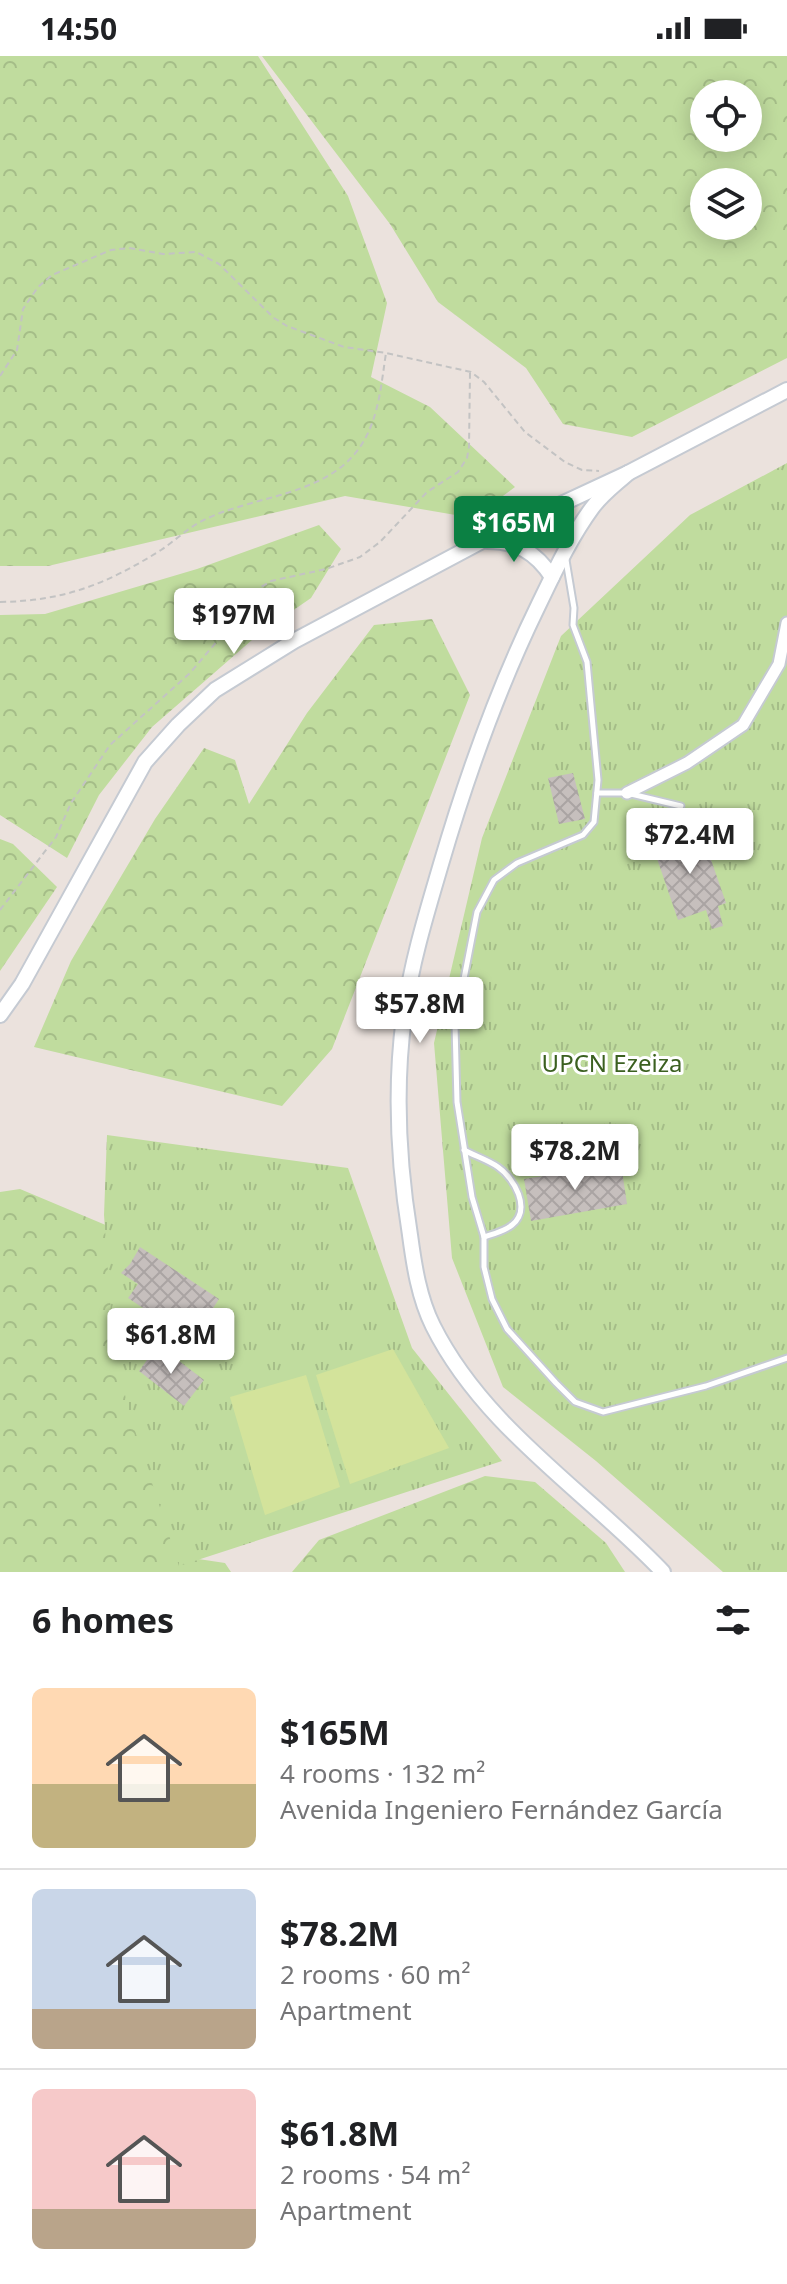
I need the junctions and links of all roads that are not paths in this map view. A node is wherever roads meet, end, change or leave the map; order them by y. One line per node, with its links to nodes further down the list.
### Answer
1 (787, 390): 2 (street)
2 (628, 473): 3 (street); 4 (street)
3 (482, 541): 5 (street); 11 (street)
4 (565, 553): 5 (street); 8 (lane)
5 (552, 577): 15 (street)
6 (787, 623): 7 (street)
7 (783, 662): 9 (street)
8 (597, 793): 9 (lane); 12 (lane)
9 (627, 793): 10 (lane)
10 (681, 806)
11 (0, 1015)
12 (464, 1150): 13 (lane); 13 (lane)
13 (484, 1237): 14 (lane)
14 (787, 1358)
15 (663, 1572)

